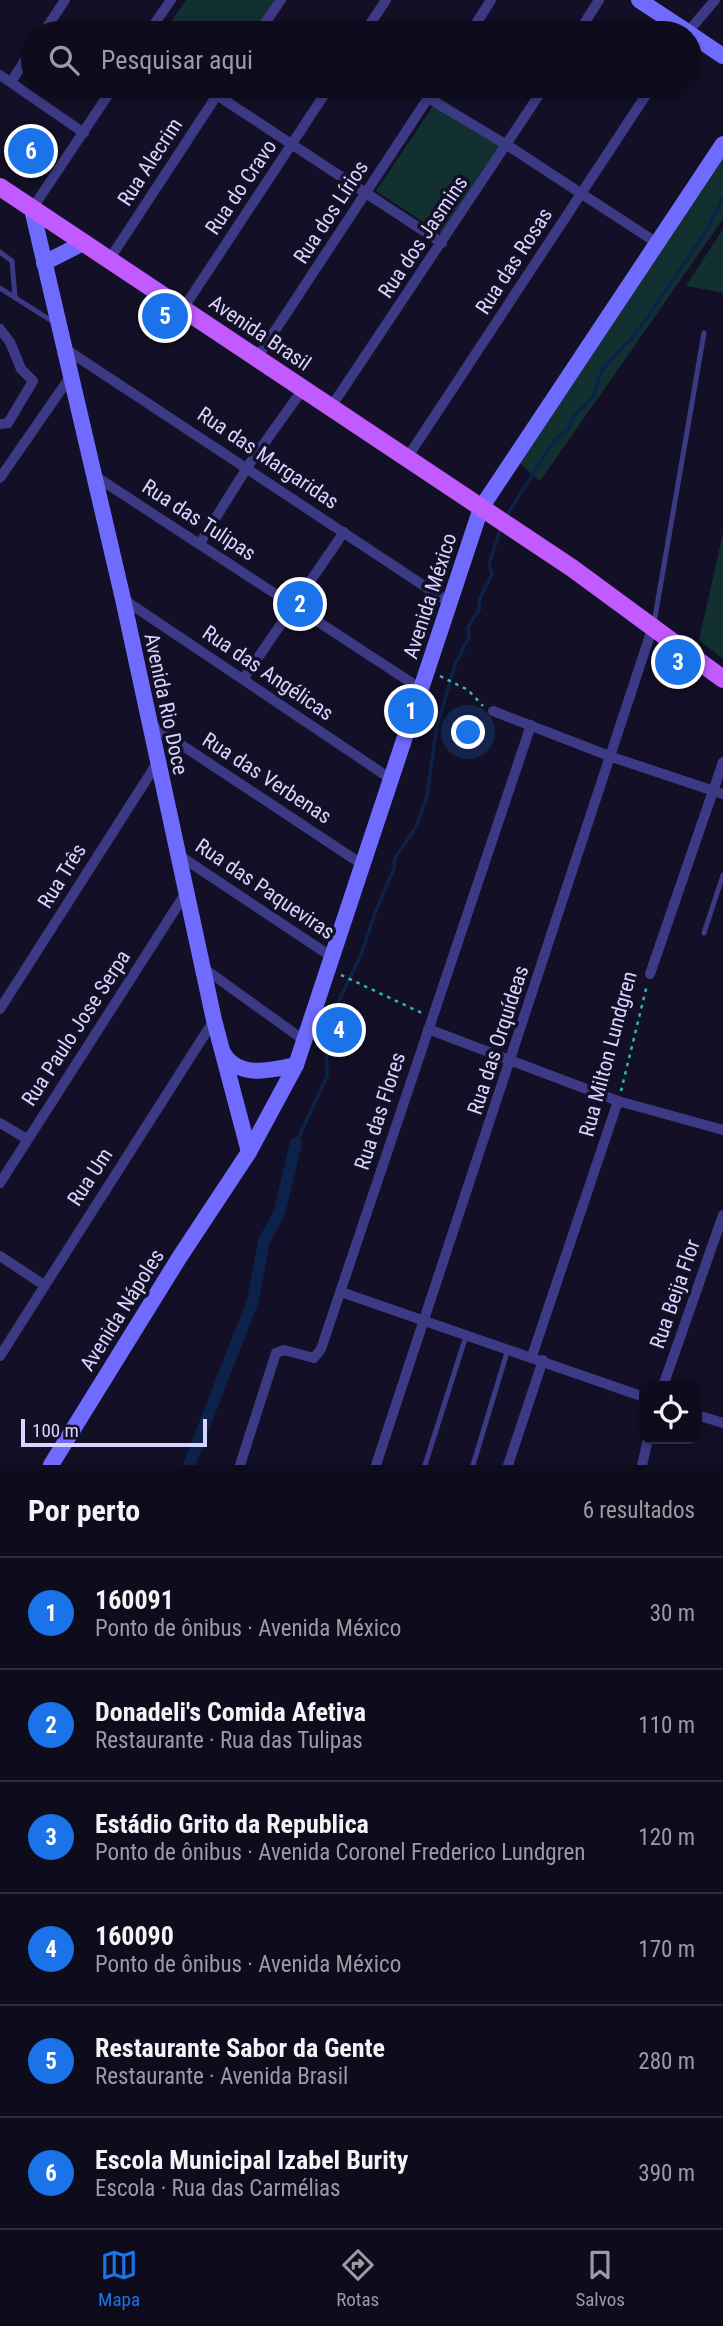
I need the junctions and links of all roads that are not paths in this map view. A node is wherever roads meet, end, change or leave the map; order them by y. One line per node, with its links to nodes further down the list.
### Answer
1 (65, 0): 9 (street)
2 (171, 0): 10 (street)
3 (280, 0): 11 (street)
4 (386, 0): 12 (street)
5 (491, 0): 13 (street)
6 (599, 0): 14 (street)
7 (715, 0): 16 (street)
8 (642, 1): 15 (street)
9 (51, 21)
10 (156, 21)
11 (266, 21)
12 (372, 21)
13 (478, 21)
14 (586, 21)
15 (671, 21)
16 (698, 21)
17 (702, 42): 18 (street)
18 (723, 56)
19 (21, 67): 21 (street)
20 (0, 75): 21 (street)
21 (11, 82): 22 (street)
22 (21, 89)
23 (34, 98): 31 (street)
24 (106, 98): 31 (street)
25 (215, 98): 43 (street, Rua Alecrim)
26 (230, 98): 33 (street)
27 (322, 98): 33 (street, Rua do Cravo)
28 (428, 98): 34 (street); 36 (street, Rua dos Lírios)
29 (537, 98): 34 (street, Rua dos Jasmins)
30 (644, 98): 37 (street, Rua das Rosas)
31 (84, 133): 38 (street)
32 (723, 144): 41 (street, Avenida México)
33 (292, 145): 36 (street); 47 (street, Rua do Cravo)
34 (507, 145): 37 (street); 40 (street, Rua dos Jasmins)
35 (0, 187): 38 (main road, Avenida Brasil)
36 (367, 192): 40 (street); 52 (street, Rua dos Lírios)
37 (582, 193): 41 (street); 57 (street, Rua das Rosas)
38 (32, 209): 39 (main road, Avenida Brasil); 44 (street, Avenida Rio Doce)
39 (83, 243): 43 (main road, Avenida Brasil); 44 (street)
40 (442, 243): 55 (street, Rua dos Jasmins)
41 (657, 243): 62 (street, Avenida México)
42 (0, 251): 46 (lane)
43 (109, 260): 47 (main road, Avenida Brasil)
44 (44, 263): 48 (street, Avenida Rio Doce)
45 (0, 288): 46 (lane)
46 (15, 298): 48 (lane)
47 (183, 309): 52 (main road, Avenida Brasil)
48 (58, 325): 51 (street, Avenida Rio Doce)
49 (0, 329): 56 (street)
50 (704, 332): 68 (lane)
51 (63, 347): 53 (street, Avenida Rio Doce); 59 (street, Rua das Margaridas)
52 (257, 358): 54 (main road, Avenida Brasil)
53 (70, 377): 58 (street); 60 (street, Avenida Rio Doce)
54 (303, 389): 55 (main road, Avenida Brasil); 59 (street)
55 (331, 407): 57 (main road, Avenida Brasil)
56 (0, 424)
57 (407, 458): 62 (main road, Avenida Brasil)
58 (5, 459): 61 (street)
59 (247, 466): 63 (street, Rua das Margaridas); 64 (street)
60 (95, 476): 64 (street, Rua das Tulipas); 65 (street, Avenida Rio Doce)
61 (0, 478)
62 (488, 512): 66 (street, Avenida México); 68 (main road, Avenida Brasil)
63 (344, 532): 66 (street, Rua das Margaridas); 67 (street)
64 (200, 543): 67 (street, Rua das Tulipas)
65 (123, 600): 69 (street, Rua das Angélicas); 73 (street, Avenida Rio Doce)
66 (450, 603): 71 (street, Avenida México)
67 (293, 605): 69 (street); 71 (street, Rua das Tulipas)
68 (653, 626): 70 (main road, Avenida Brasil); 75 (street, Rua das Orquídeas)
69 (244, 678): 78 (street, Rua das Angélicas)
70 (723, 678)
71 (421, 689): 78 (street, Avenida México)
72 (493, 711): 74 (street)
73 (150, 724): 77 (street, Avenida Rio Doce); 81 (street, Rua das Verbenas)
74 (531, 725): 75 (street); 90 (street, Rua das Flores)
75 (612, 757): 79 (street); 93 (street, Rua das Orquídeas)
76 (723, 762): 79 (street, Rua Milton Lundgren)
77 (157, 763): 80 (street, Avenida Rio Doce); 88 (street, Rua Três)
78 (391, 779): 81 (street, Avenida México)
79 (718, 793): 87 (street, Rua Milton Lundgren)
80 (177, 853): 83 (street, Avenida Rio Doce); 85 (street, Rua das Paqueviras)
81 (363, 864): 85 (street, Avenida México)
82 (723, 875): 84 (lane)
83 (185, 894): 86 (street, Avenida Rio Doce); 98 (street, Rua Paulo Jose Serpa)
84 (704, 933)
85 (330, 963): 91 (street, Avenida México)
86 (202, 967): 89 (street, Avenida Rio Doce); 91 (street)
87 (650, 974)
88 (0, 1009)
89 (214, 1020): 92 (street, Avenida Rio Doce); 104 (street, Rua Um)
90 (428, 1030): 93 (street); 105 (street, Rua das Flores)
91 (305, 1041): 94 (street, Avenida México)
92 (221, 1049): 94 (street); 99 (street, Avenida Rio Doce)
93 (511, 1062): 95 (street); 106 (street, Rua das Orquídeas)
94 (296, 1065): 99 (street, Avenida México)
95 (618, 1101): 97 (street); 110 (street, Rua Milton Lundgren)
96 (0, 1123): 98 (street)
97 (723, 1129)
98 (27, 1139): 101 (street, Rua Paulo Jose Serpa)
99 (249, 1153): 100 (street, Avenida México)
100 (231, 1180): 117 (street, Avenida Nápoles)
101 (0, 1183)
102 (723, 1215): 112 (street, Rua Beija Flor)
103 (0, 1256): 104 (street)
104 (44, 1285): 109 (street, Rua Um)
105 (341, 1292): 106 (street); 118 (street, Rua das Flores)
106 (425, 1324): 107 (street); 119 (street, Rua das Orquídeas)
107 (466, 1336): 108 (street); 120 (lane)
108 (509, 1349): 110 (street); 121 (lane)
109 (0, 1356)
110 (532, 1356): 111 (street)
111 (543, 1360): 113 (street); 122 (street)
112 (665, 1381)
113 (639, 1395)
114 (702, 1417): 115 (street)
115 (723, 1423)
116 (647, 1444): 123 (street)
117 (51, 1465)
118 (240, 1465)
119 (376, 1465)
120 (425, 1465)
121 (473, 1465)
122 (508, 1465)
123 (642, 1465)

